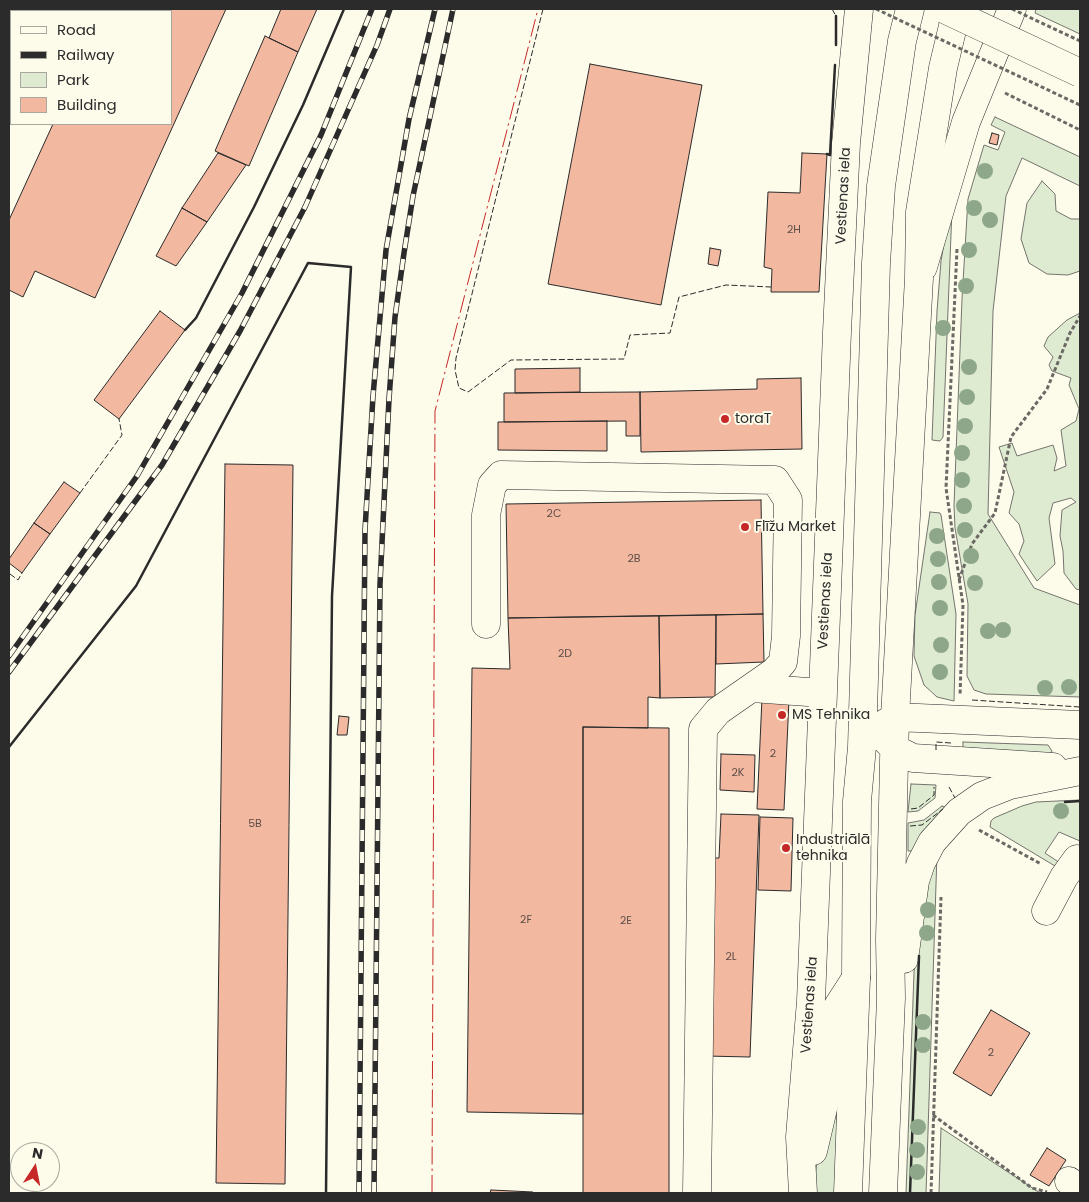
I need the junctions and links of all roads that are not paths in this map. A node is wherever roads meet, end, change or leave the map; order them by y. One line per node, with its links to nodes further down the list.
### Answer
1 (859, 9): 9 (main road, Vestienas iela)
2 (910, 9): 14 (main road)
3 (944, 9): 6 (main road, bridge)
4 (957, 9): 7 (main road)
5 (1012, 9): 7 (main road)
6 (1080, 73)
7 (919, 278): 14 (main road)
8 (788, 518): 9 (main road); 10 (main road); 11 (main road)
9 (830, 520): 12 (main road, Vestienas iela)
10 (486, 624)
11 (752, 688): 12 (main road); 21 (main road)
12 (822, 693): 22 (main road, Vestienas iela)
13 (1080, 725): 14 (main road)
14 (878, 731): 15 (main road); 19 (main road)
15 (895, 749): 16 (main road); 20 (main road)
16 (1080, 771): 20 (main road)
17 (1073, 863): 18 (main road)
18 (1046, 911)
19 (856, 978): 22 (main road, Vestienas iela); 23 (main road)
20 (891, 998): 24 (main road)
21 (697, 1193)
22 (803, 1193)
23 (848, 1193)
24 (883, 1193)

